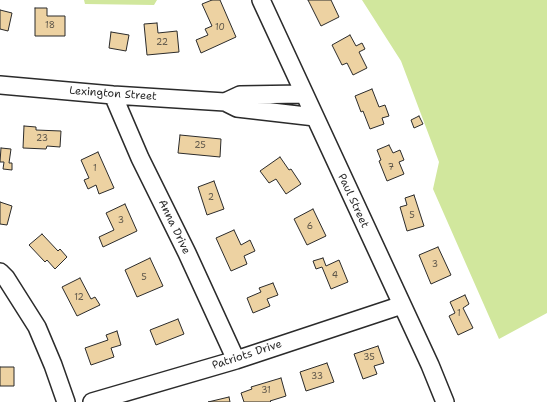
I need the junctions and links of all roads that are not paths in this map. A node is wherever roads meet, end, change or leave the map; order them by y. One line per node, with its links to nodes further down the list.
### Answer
1 (261, 0): 3 (street, Paul Street)
2 (0, 85): 4 (street, Lexington Street)
3 (304, 94): 5 (street, Lexington Street); 6 (street, Paul Street)
4 (113, 95): 5 (street, Lexington Street); 9 (street, Anna Drive)
5 (225, 102): 6 (street, Lexington Street)
6 (314, 117): 8 (street, Paul Street)
7 (0, 272): 10 (street)
8 (402, 304): 9 (street, Patriots Drive); 12 (street, Paul Street)
9 (236, 360): 11 (street, Patriots Drive)
10 (66, 402)
11 (92, 402)
12 (445, 402)

